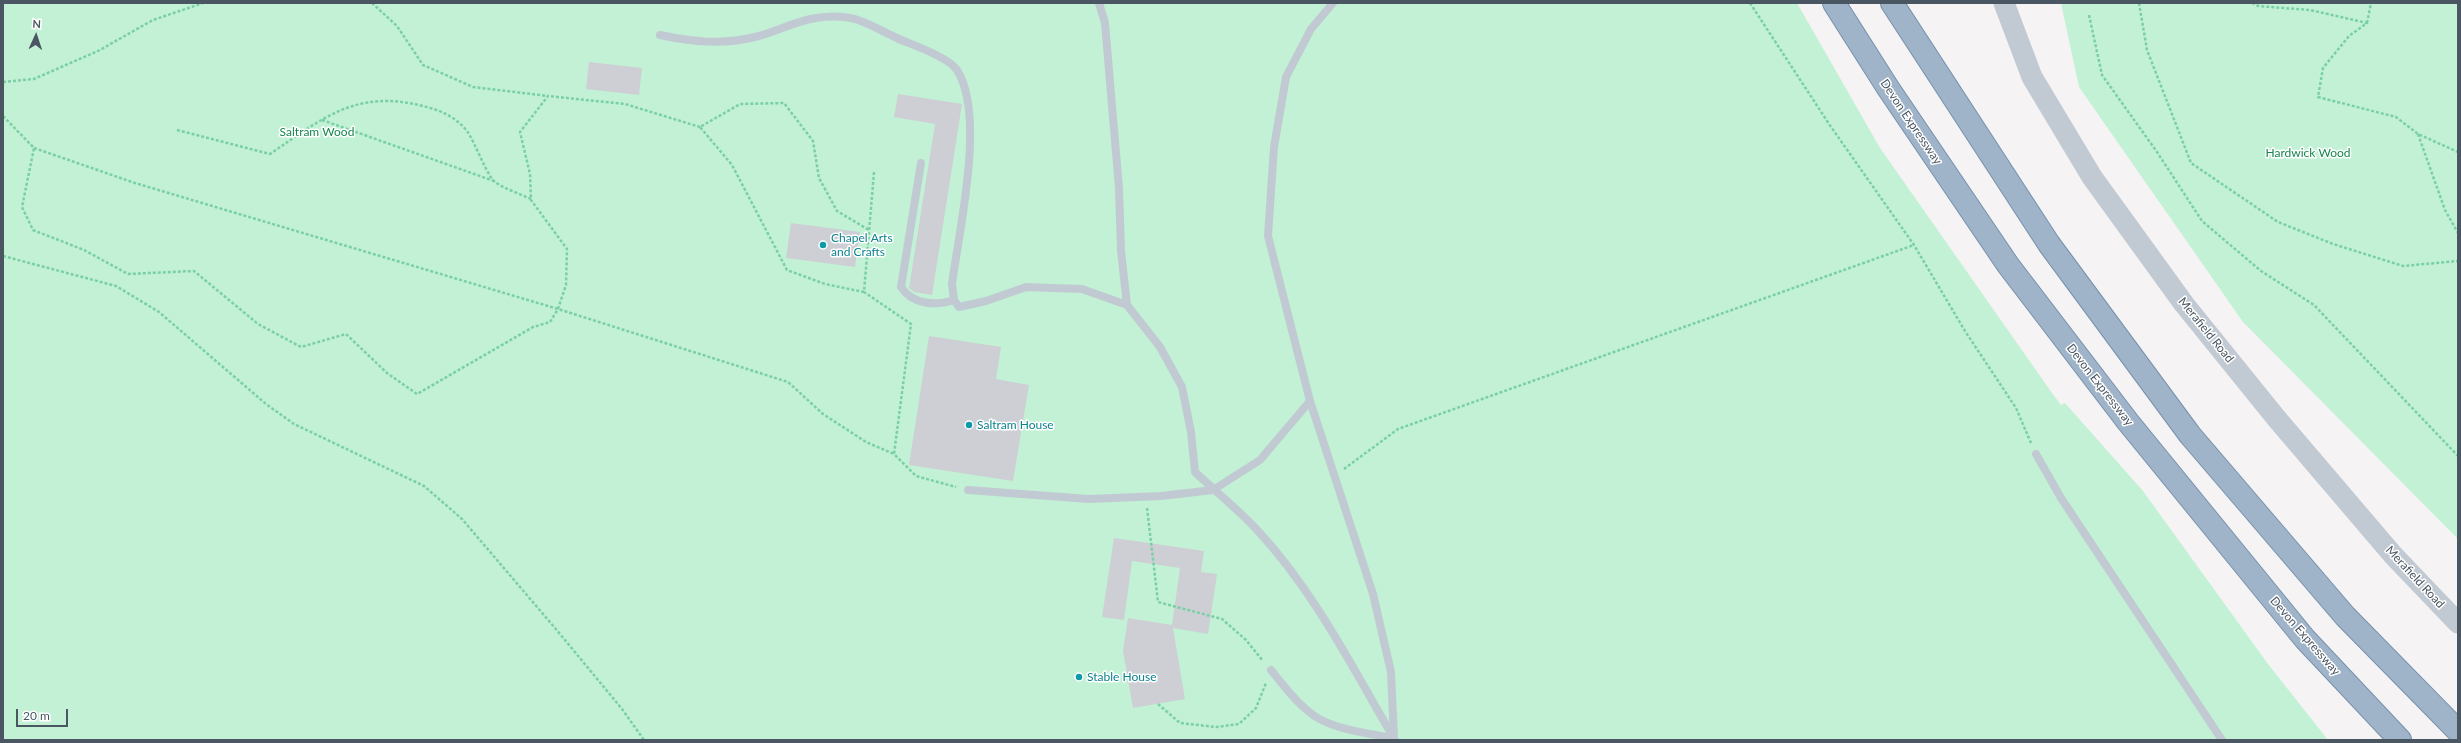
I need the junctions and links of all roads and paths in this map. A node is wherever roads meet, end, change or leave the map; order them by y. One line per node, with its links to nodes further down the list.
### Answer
1 (203, 3): 15 (path)
2 (372, 3): 16 (path)
3 (1099, 3): 35 (lane)
4 (1332, 3): 37 (lane)
5 (1750, 3): 30 (path)
6 (1834, 3): 54 (highway, Devon Expressway)
7 (1892, 3): 48 (highway)
8 (2004, 3): 45 (street, Merafield Road)
9 (2139, 3): 32 (path)
10 (2252, 3): 13 (path)
11 (2371, 3): 13 (path)
12 (2089, 15): 40 (path)
13 (2368, 23): 21 (path)
14 (660, 35): 34 (lane)
15 (3, 82)
16 (548, 96): 19 (path); 27 (path)
17 (3, 116): 22 (path)
18 (322, 120): 20 (path); 26 (path); 26 (path)
19 (700, 127): 28 (path); 33 (path)
20 (177, 130)
21 (2418, 134): 23 (path); 29 (path)
22 (34, 148): 36 (path); 36 (path)
23 (2458, 152)
24 (921, 163): 34 (lane)
25 (874, 172): 28 (path)
26 (494, 181): 27 (path)
27 (531, 200): 36 (path)
28 (869, 230): 33 (path)
29 (2458, 233)
30 (1914, 245): 39 (path); 41 (path)
31 (3, 256): 51 (path)
32 (2458, 261)
33 (864, 292): 38 (path)
34 (954, 300): 35 (lane)
35 (1127, 305): 43 (lane)
36 (558, 309): 38 (path)
37 (1310, 401): 41 (lane); 43 (lane)
38 (894, 454): 42 (path)
39 (2036, 454): 53 (lane)
40 (2458, 456)
41 (1335, 476): 50 (lane)
42 (968, 490): 44 (lane)
43 (1213, 490): 44 (lane); 50 (lane)
44 (1145, 497): 46 (path)
45 (2458, 623)
46 (1271, 670): 47 (path); 49 (lane)
47 (1158, 704)
48 (2458, 731)
49 (1362, 733): 50 (lane); 52 (lane)
50 (1394, 739)
51 (644, 740)
52 (1356, 740)
53 (2222, 740)
54 (2400, 740)

